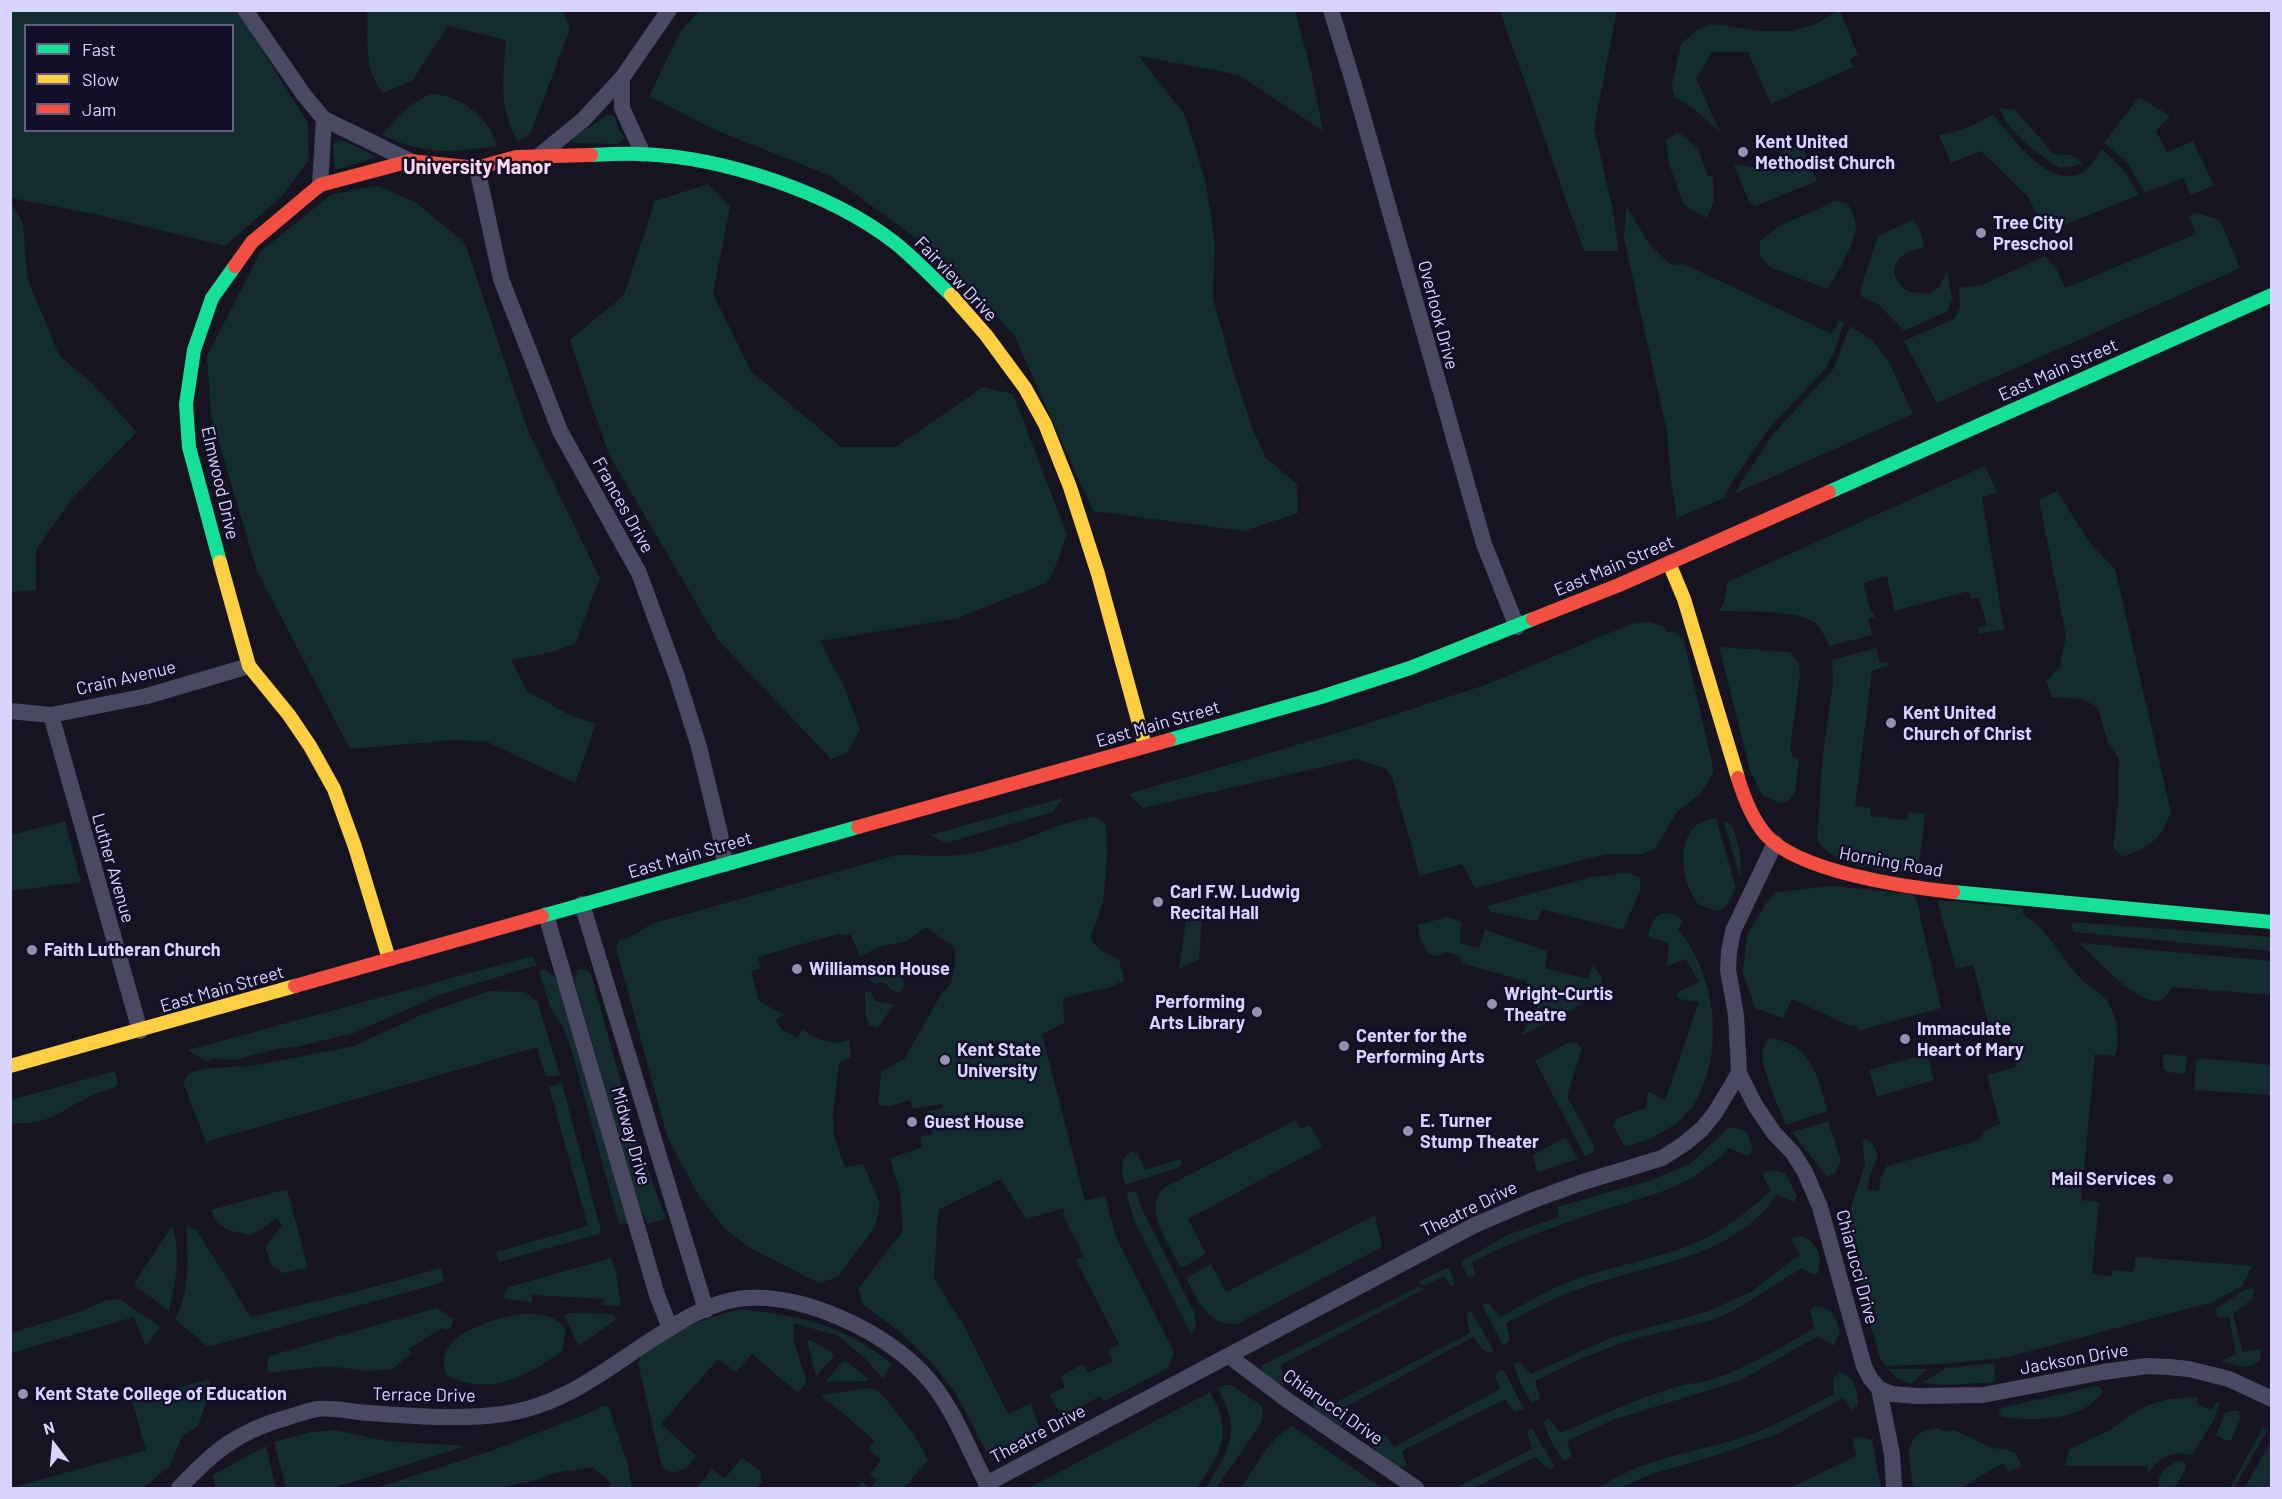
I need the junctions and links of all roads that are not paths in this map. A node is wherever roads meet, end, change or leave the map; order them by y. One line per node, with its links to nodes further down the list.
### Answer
1 (245, 10): 5 (street)
2 (669, 10): 4 (street)
3 (1331, 10): 13 (street, Overlook Drive)
4 (622, 78): 6 (street); 7 (street)
5 (324, 119): 8 (street); 10 (street)
6 (540, 154): 7 (street, Fairview Drive); 9 (street, Fairview Drive)
7 (643, 154): 17 (street, Fairview Drive)
8 (410, 161): 9 (street, Elmwood Drive); 10 (street, Elmwood Drive)
9 (477, 168): 19 (street, Frances Drive)
10 (320, 185): 14 (street, Elmwood Drive)
11 (2271, 295): 12 (street, East Main Street)
12 (1669, 563): 13 (street, East Main Street); 18 (street, Horning Road)
13 (1517, 627): 17 (street, East Main Street)
14 (249, 666): 16 (street, Crain Avenue); 23 (street, Elmwood Drive)
15 (10, 711): 16 (street, Crain Avenue)
16 (51, 716): 24 (street, Luther Avenue)
17 (1145, 747): 19 (street, East Main Street)
18 (1775, 843): 22 (street, Horning Road); 26 (street)
19 (725, 864): 20 (street, East Main Street)
20 (582, 904): 21 (street, East Main Street); 27 (street, Midway Drive)
21 (546, 915): 23 (street, East Main Street); 28 (street, Midway Drive)
22 (2271, 922)
23 (388, 959): 24 (street, East Main Street)
24 (140, 1031): 25 (street, East Main Street)
25 (10, 1066)
26 (1739, 1073): 29 (street, Theatre Drive); 30 (street, Chiarucci Drive)
27 (706, 1310): 28 (street); 32 (street)
28 (670, 1328): 33 (street, Terrace Drive)
29 (1229, 1356): 32 (street, Theatre Drive); 34 (street, Chiarucci Drive)
30 (1879, 1389): 31 (street, Jackson Drive); 35 (street, Chiarucci Drive)
31 (2271, 1399)
32 (988, 1486)
33 (179, 1488)
34 (1416, 1488)
35 (1894, 1488)

